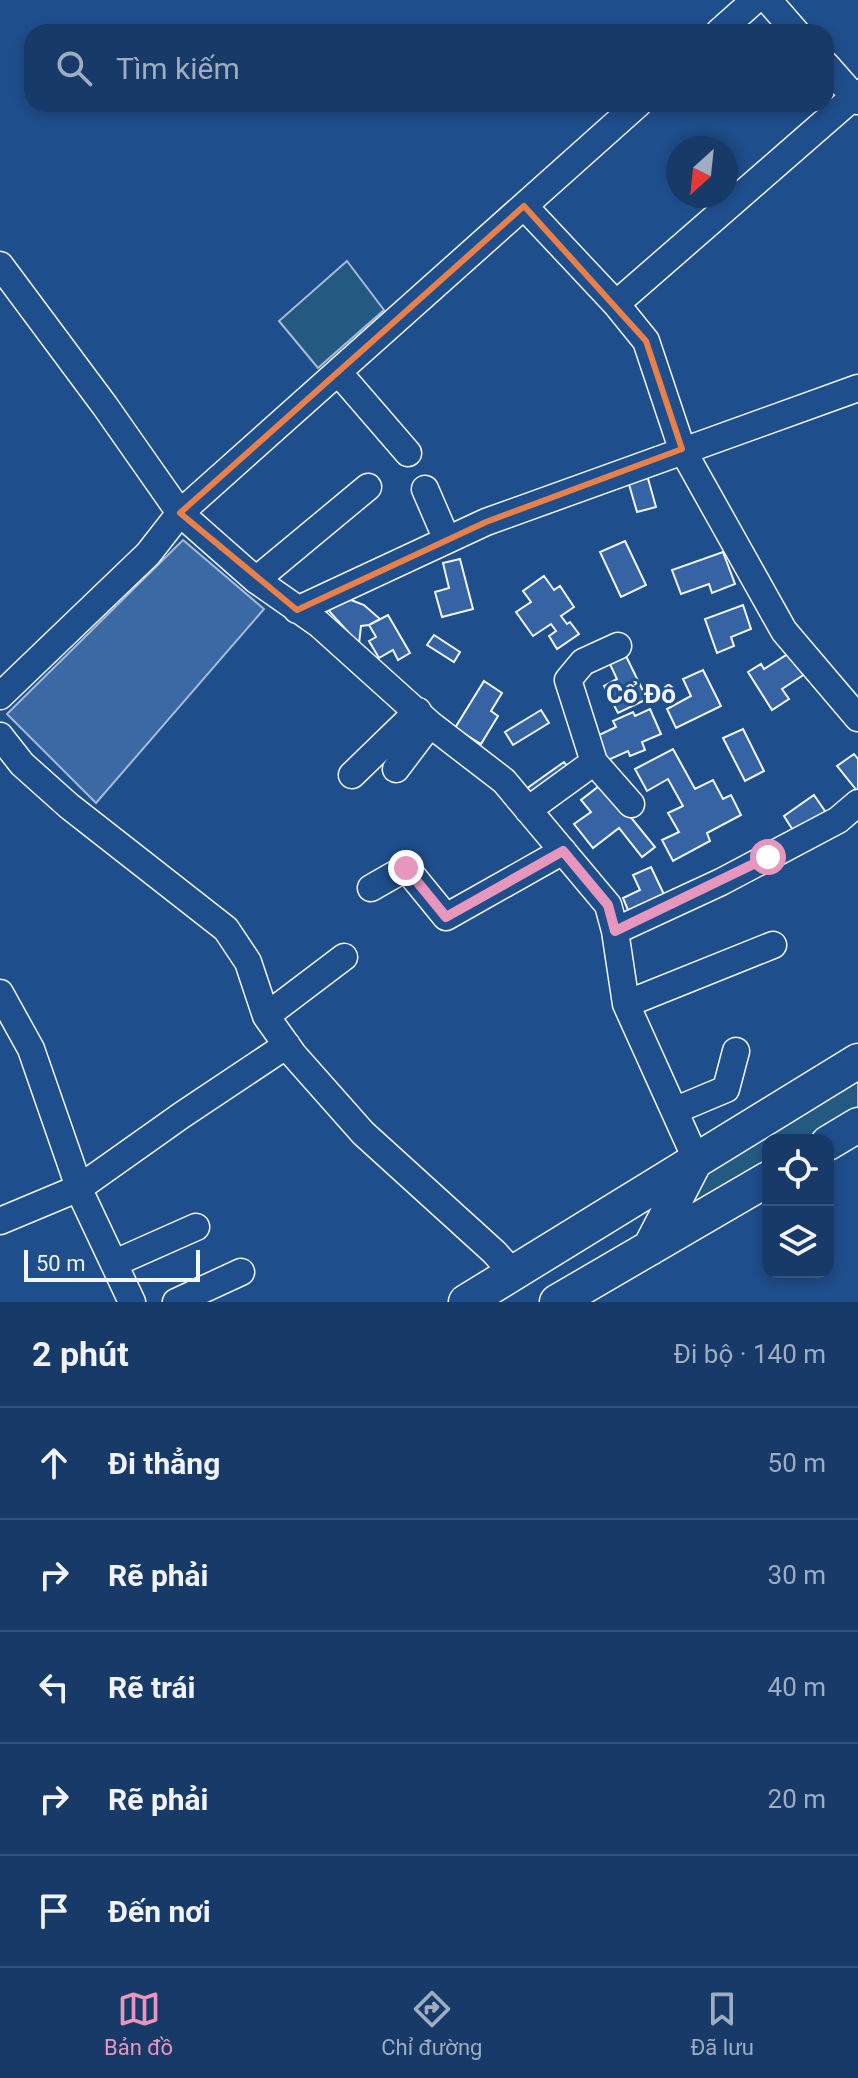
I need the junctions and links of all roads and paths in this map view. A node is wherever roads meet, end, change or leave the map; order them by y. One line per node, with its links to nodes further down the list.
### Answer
1 (755, 0): 3 (street)
2 (768, 0): 4 (street)
3 (728, 24)
4 (789, 24)
5 (834, 73): 6 (street)
6 (857, 97): 10 (street)
7 (629, 112): 8 (street)
8 (524, 206): 10 (street); 11 (street)
9 (0, 265): 17 (street)
10 (616, 304): 13 (street)
11 (338, 372): 14 (street); 17 (street)
12 (857, 392): 13 (street)
13 (682, 449): 18 (street); 24 (street)
14 (408, 453)
15 (368, 487): 19 (street)
16 (425, 489): 18 (street)
17 (180, 513): 19 (street); 22 (street)
18 (447, 540): 20 (street)
19 (256, 580): 20 (street)
20 (297, 610): 23 (street)
21 (618, 646): 26 (street)
22 (0, 696)
23 (424, 718): 27 (street); 28 (street); 31 (street)
24 (858, 718)
25 (0, 736): 39 (street)
26 (594, 762): 30 (street); 31 (street)
27 (396, 769)
28 (352, 775)
29 (858, 803): 34 (street)
30 (631, 804)
31 (528, 810): 32 (street)
32 (563, 851): 33 (street); 34 (street)
33 (371, 888)
34 (615, 931): 38 (street)
35 (773, 945): 38 (street)
36 (344, 957): 39 (street)
37 (0, 993): 48 (street)
38 (626, 1004): 43 (street)
39 (266, 1016): 40 (street)
40 (287, 1045): 48 (street); 54 (street)
41 (736, 1051): 43 (street)
42 (858, 1061): 46 (main road)
43 (676, 1110): 46 (street)
44 (858, 1125): 45 (main road)
45 (834, 1139)
46 (696, 1159): 51 (main road); 54 (main road)
47 (762, 1183): 51 (main road)
48 (79, 1188): 49 (street); 52 (street)
49 (0, 1221)
50 (196, 1227): 52 (street)
51 (650, 1248): 59 (main road)
52 (115, 1263): 55 (street)
53 (241, 1272): 56 (street)
54 (513, 1273): 57 (main road); 58 (main road)
55 (132, 1302)
56 (176, 1302)
57 (466, 1302)
58 (495, 1302)
59 (557, 1302)

